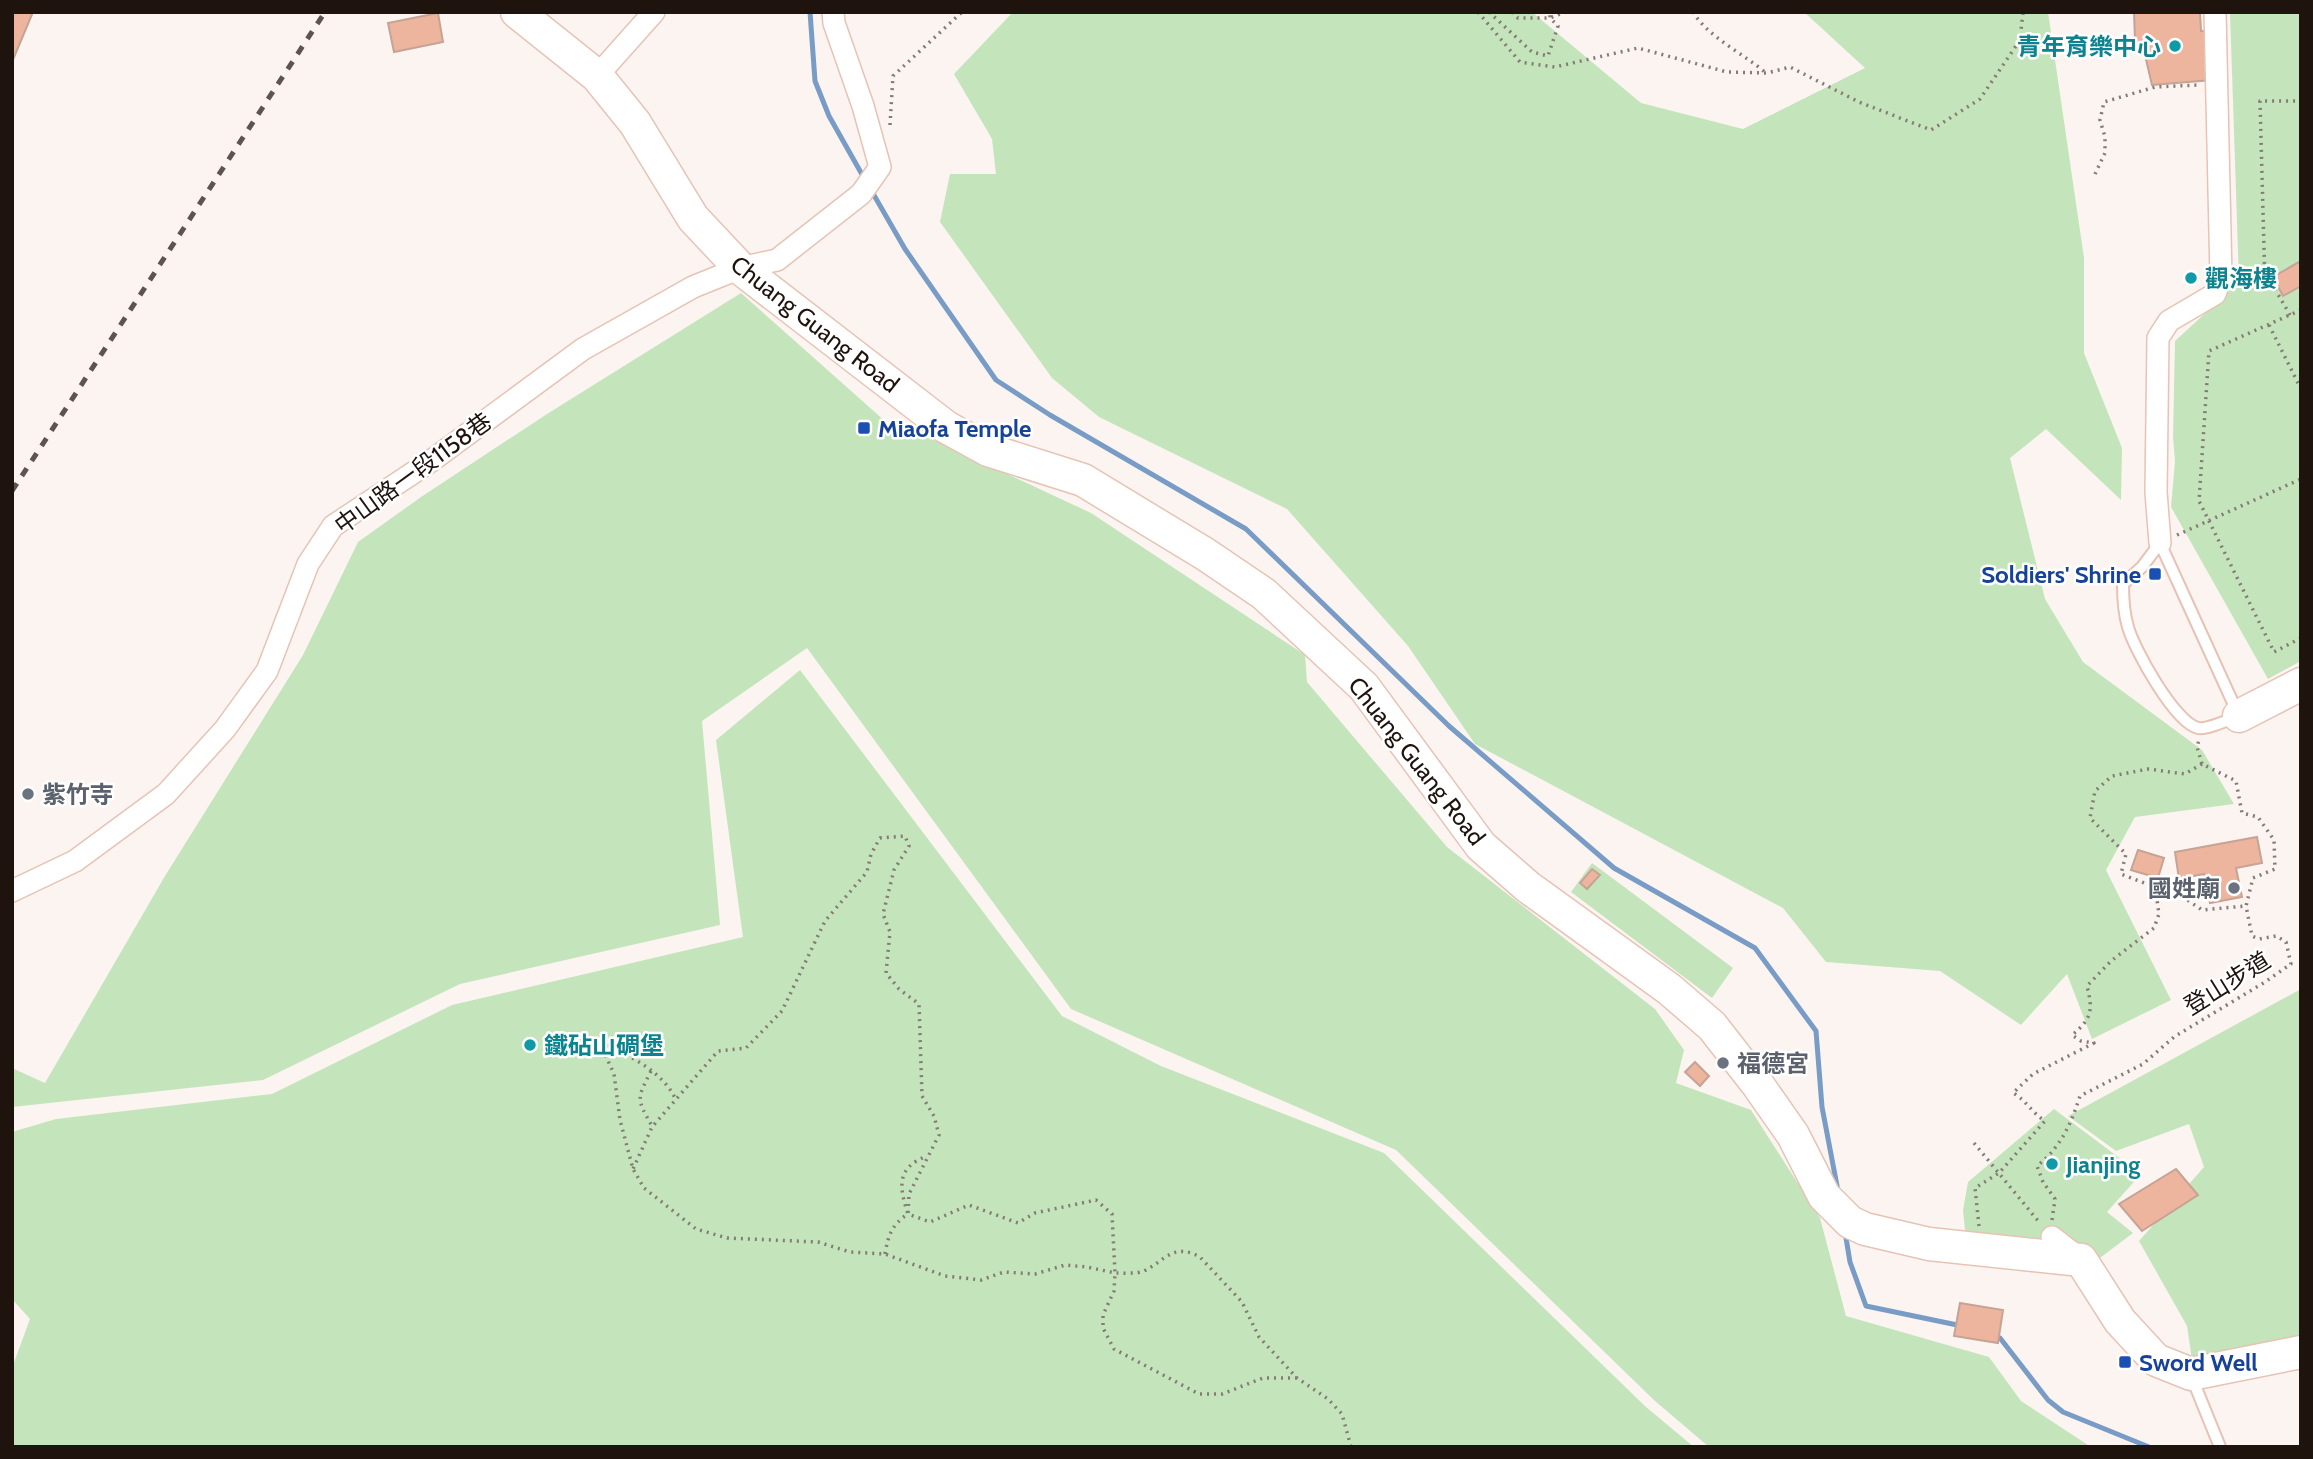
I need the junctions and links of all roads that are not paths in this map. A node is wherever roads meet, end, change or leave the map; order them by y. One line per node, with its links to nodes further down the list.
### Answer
1 (517, 12): 5 (street, Chuang Guang Road)
2 (654, 12): 5 (street)
3 (833, 12): 6 (street, 中山路一段1158巷)
4 (2215, 12): 7 (street)
5 (597, 76): 6 (street, Chuang Guang Road)
6 (740, 268): 10 (street, 中山路一段1158巷); 12 (street, Chuang Guang Road)
7 (2160, 543): 9 (lane); 9 (lane)
8 (2301, 684): 9 (street)
9 (2239, 716)
10 (12, 891)
11 (2049, 1230): 12 (street)
12 (2081, 1260): 14 (street)
13 (2301, 1352): 14 (street)
14 (2191, 1374): 15 (lane)
15 (2220, 1447)

